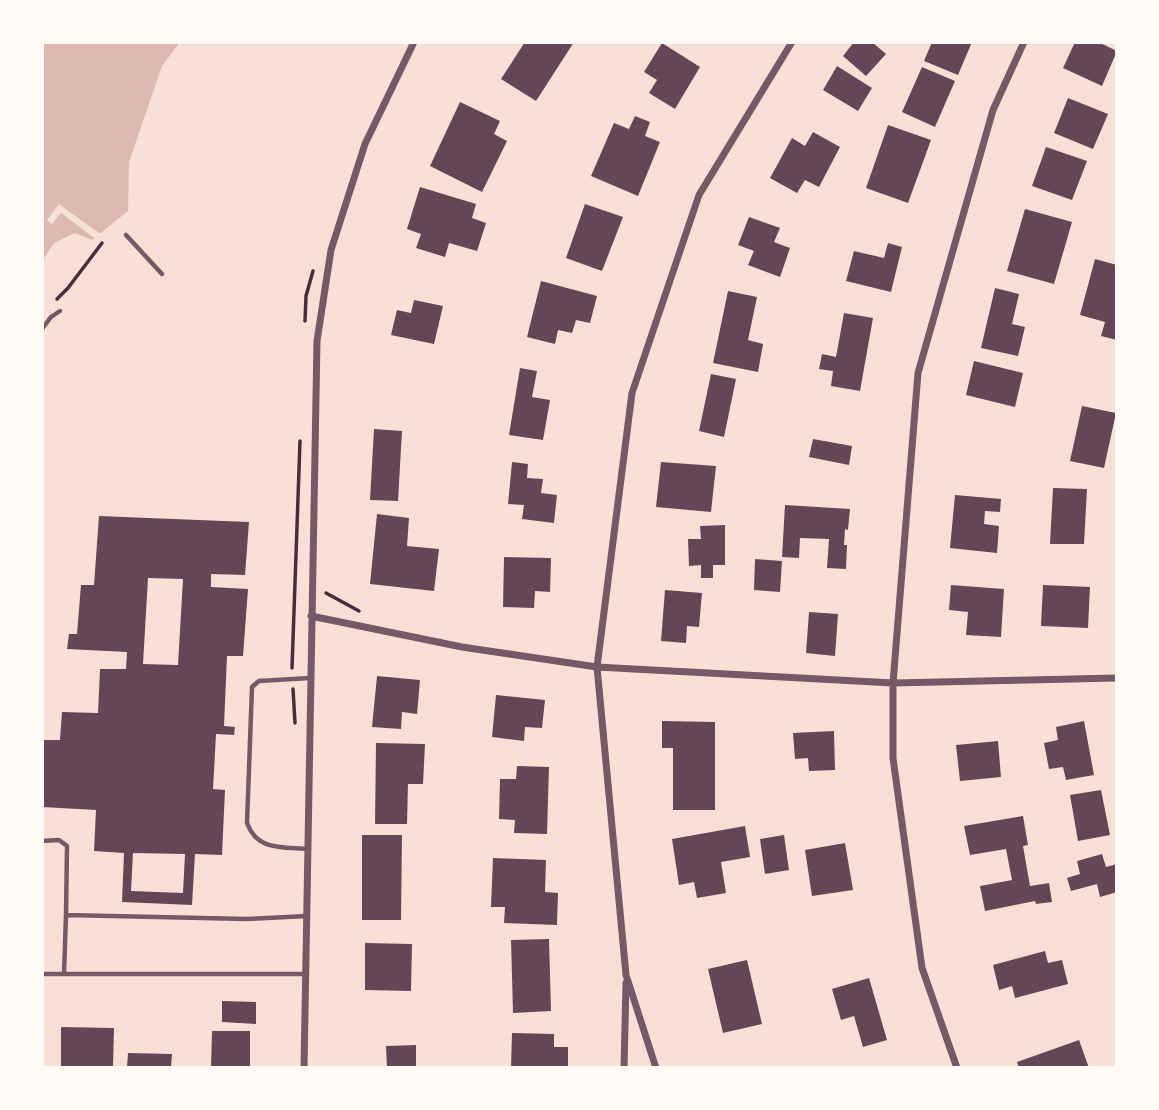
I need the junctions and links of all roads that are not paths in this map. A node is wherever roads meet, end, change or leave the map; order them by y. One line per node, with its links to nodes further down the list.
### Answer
1 (414, 42): 8 (street)
2 (792, 42): 9 (street)
3 (1024, 42): 12 (street)
4 (127, 235): 5 (lane)
5 (162, 274)
6 (60, 312): 7 (lane)
7 (42, 329)
8 (311, 616): 9 (street); 10 (street)
9 (597, 667): 12 (street); 20 (street)
10 (310, 678): 14 (street); 14 (lane)
11 (1117, 678): 12 (street)
12 (893, 683): 24 (street)
13 (42, 841): 15 (lane)
14 (308, 849): 16 (street)
15 (66, 915): 16 (lane); 18 (lane)
16 (307, 916): 19 (street)
17 (42, 974): 18 (lane)
18 (64, 974): 19 (lane)
19 (306, 974): 21 (street)
20 (626, 975): 22 (street); 23 (street)
21 (304, 1068)
22 (624, 1068)
23 (656, 1068)
24 (957, 1068)

